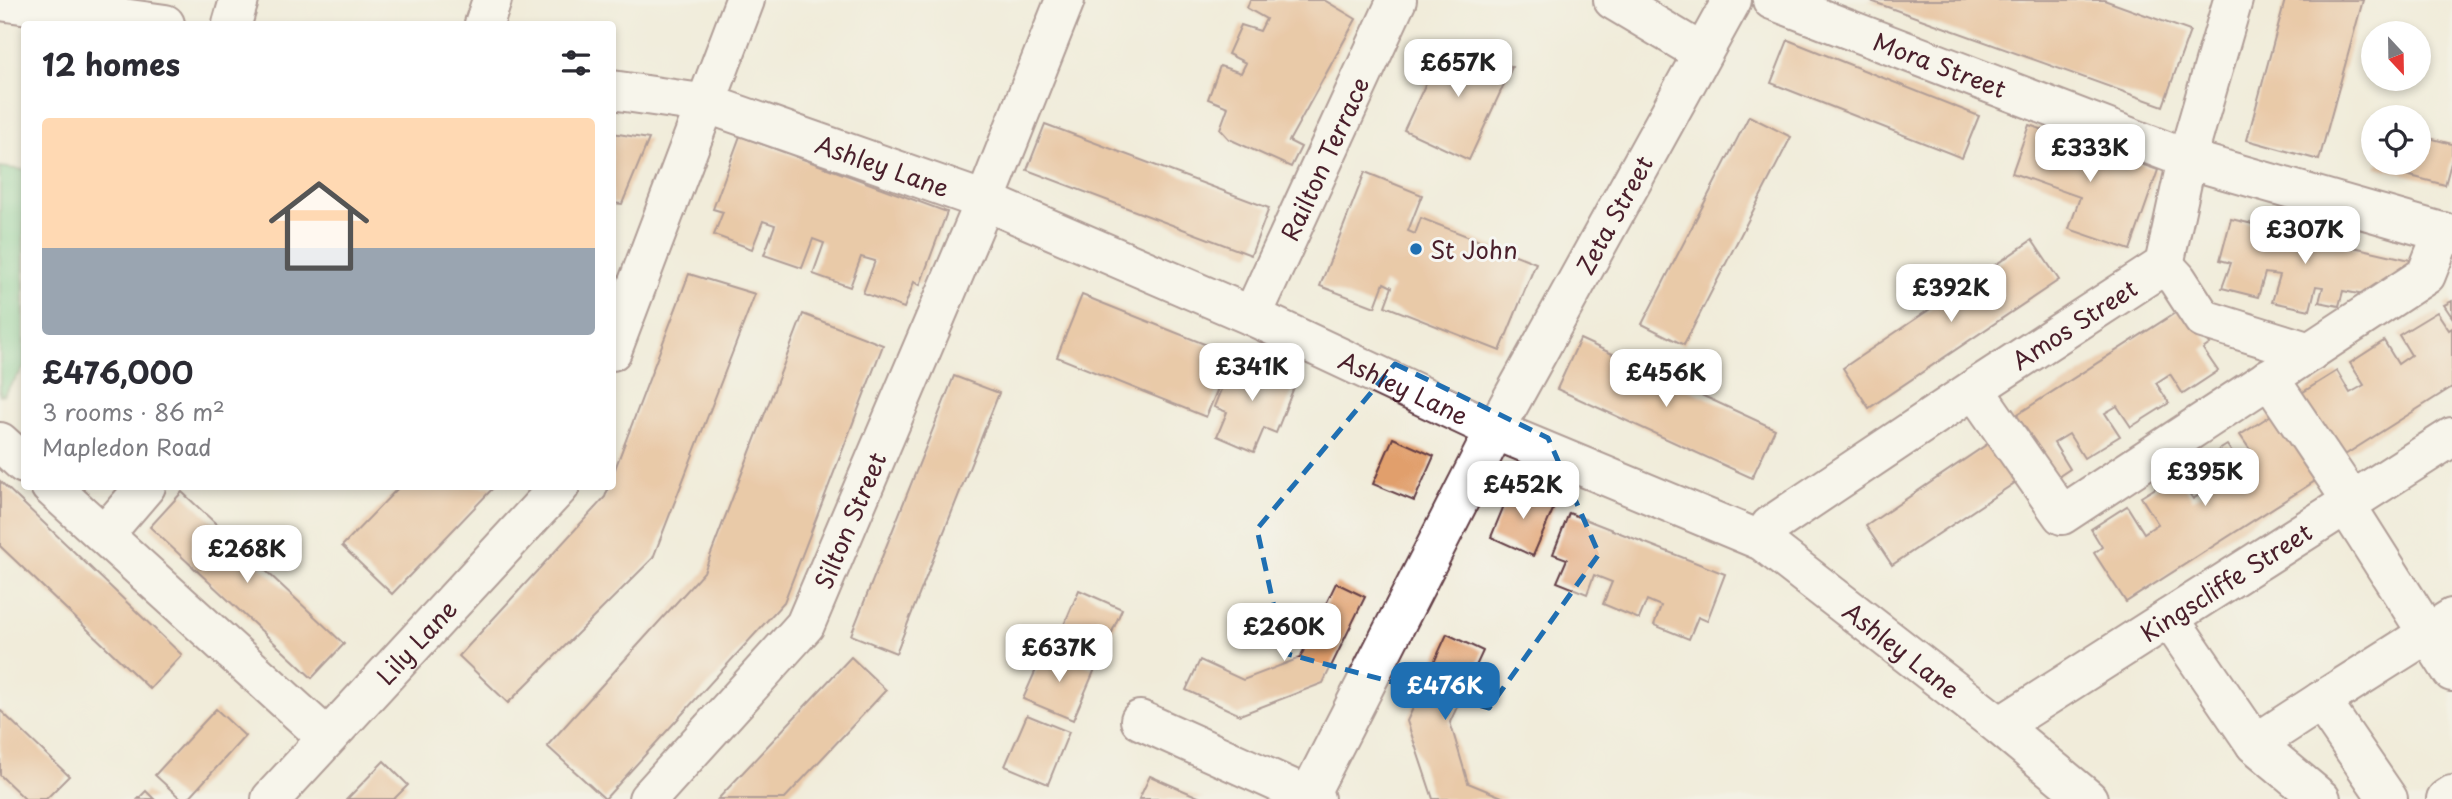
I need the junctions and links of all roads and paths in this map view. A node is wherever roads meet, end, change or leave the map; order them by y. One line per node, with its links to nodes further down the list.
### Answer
1 (239, 0): 12 (street)
2 (492, 0): 13 (street)
3 (745, 0): 16 (street)
4 (1065, 0): 18 (street, Silton Street)
5 (1397, 0): 21 (street, Railton Terrace)
6 (1613, 0): 14 (street)
7 (1732, 0): 14 (street, Zeta Street)
8 (1772, 0): 17 (street, Mora Street)
9 (2233, 0): 17 (street, Amos Street)
10 (0, 1): 11 (street)
11 (143, 21)
12 (233, 21)
13 (485, 21)
14 (1702, 53): 26 (street, Zeta Street)
15 (616, 91): 16 (street, Ashley Lane)
16 (708, 104): 18 (street, Ashley Lane); 22 (street)
17 (2187, 159): 19 (street, Mora Street); 20 (street, Amos Street)
18 (985, 201): 21 (street, Ashley Lane); 47 (street, Silton Street)
19 (2448, 233): 23 (street)
20 (2164, 265): 23 (street); 25 (street, Amos Street)
21 (1252, 316): 26 (street, Ashley Lane)
22 (616, 341)
23 (2310, 352): 24 (street)
24 (2269, 378): 25 (street); 33 (street)
25 (1973, 389): 35 (street, Amos Street)
26 (1495, 430): 35 (street, Ashley Lane); 45 (street, Zeta Street)
27 (2452, 436): 33 (street, Kingscliffe Street)
28 (0, 442): 29 (street)
29 (21, 461)
30 (54, 490): 34 (street)
31 (143, 490): 34 (street)
32 (556, 490): 42 (street, Lily Lane)
33 (2349, 503): 36 (street, Kingscliffe Street); 37 (street)
34 (104, 535): 42 (street)
35 (1762, 541): 41 (street, Ashley Lane)
36 (2169, 618): 41 (street, Kingscliffe Street); 43 (street)
37 (2439, 626): 38 (street); 39 (street)
38 (2452, 672)
39 (2321, 701): 43 (street); 50 (street)
40 (1140, 720): 45 (street)
41 (2000, 726): 48 (street, Ashley Lane)
42 (326, 737): 46 (street, Lily Lane)
43 (2255, 744): 49 (street)
44 (2452, 795): 51 (street)
45 (1310, 798)
46 (271, 799)
47 (648, 799)
48 (2088, 799)
49 (2321, 799)
50 (2388, 799)
51 (2446, 799)

